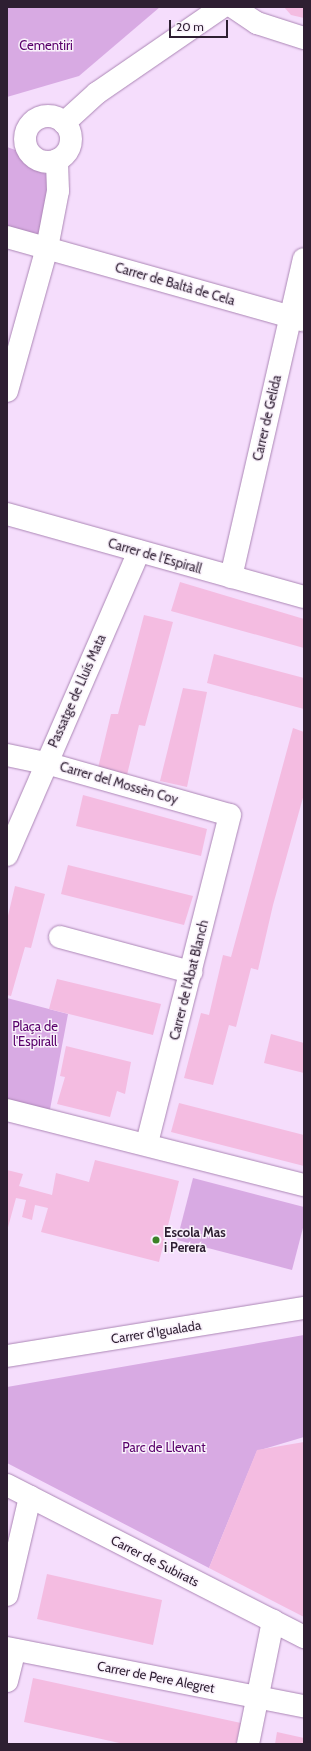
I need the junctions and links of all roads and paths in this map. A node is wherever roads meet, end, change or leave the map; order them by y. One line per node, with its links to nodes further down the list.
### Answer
1 (222, 7): 4 (street)
2 (233, 7): 3 (street)
3 (304, 38)
4 (64, 124): 5 (street); 6 (street)
5 (17, 132): 6 (street)
6 (57, 160): 8 (street)
7 (7, 237): 8 (street, Carrer de Baltà de Cela)
8 (47, 248): 10 (street, Carrer de Baltà de Cela); 11 (street)
9 (304, 259): 10 (street, Carrer de Gelida)
10 (297, 318): 14 (street, Carrer de Gelida)
11 (7, 392)
12 (7, 514): 13 (street, Carrer de l'Espirall)
13 (139, 551): 14 (street, Carrer de l'Espirall); 17 (street, Passatge de Lluís Mata)
14 (231, 577): 15 (street, Carrer de l'Espirall)
15 (304, 597)
16 (7, 755): 17 (street, Carrer del Mossèn Coy)
17 (46, 762): 18 (street, Carrer del Mossèn Coy); 19 (street, Passatge de Lluís Mata)
18 (230, 815): 21 (street, Carrer de l'Abat Blanch)
19 (7, 855)
20 (60, 937): 21 (street)
21 (191, 972): 23 (street, Carrer de l'Abat Blanch)
22 (7, 1110): 23 (street)
23 (147, 1144): 24 (street)
24 (304, 1185)
25 (304, 1308): 26 (street, Carrer d'Igualada)
26 (7, 1356)
27 (7, 1485): 28 (street, Carrer de Subirats)
28 (30, 1497): 29 (street); 30 (street, Carrer de Subirats)
29 (7, 1595)
30 (274, 1621): 31 (street, Carrer de Subirats); 34 (street)
31 (304, 1637)
32 (11, 1649): 33 (street); 34 (street, Carrer de Pere Alegret)
33 (7, 1681)
34 (259, 1696): 35 (street, Carrer de Pere Alegret); 36 (street)
35 (304, 1706)
36 (248, 1744)

